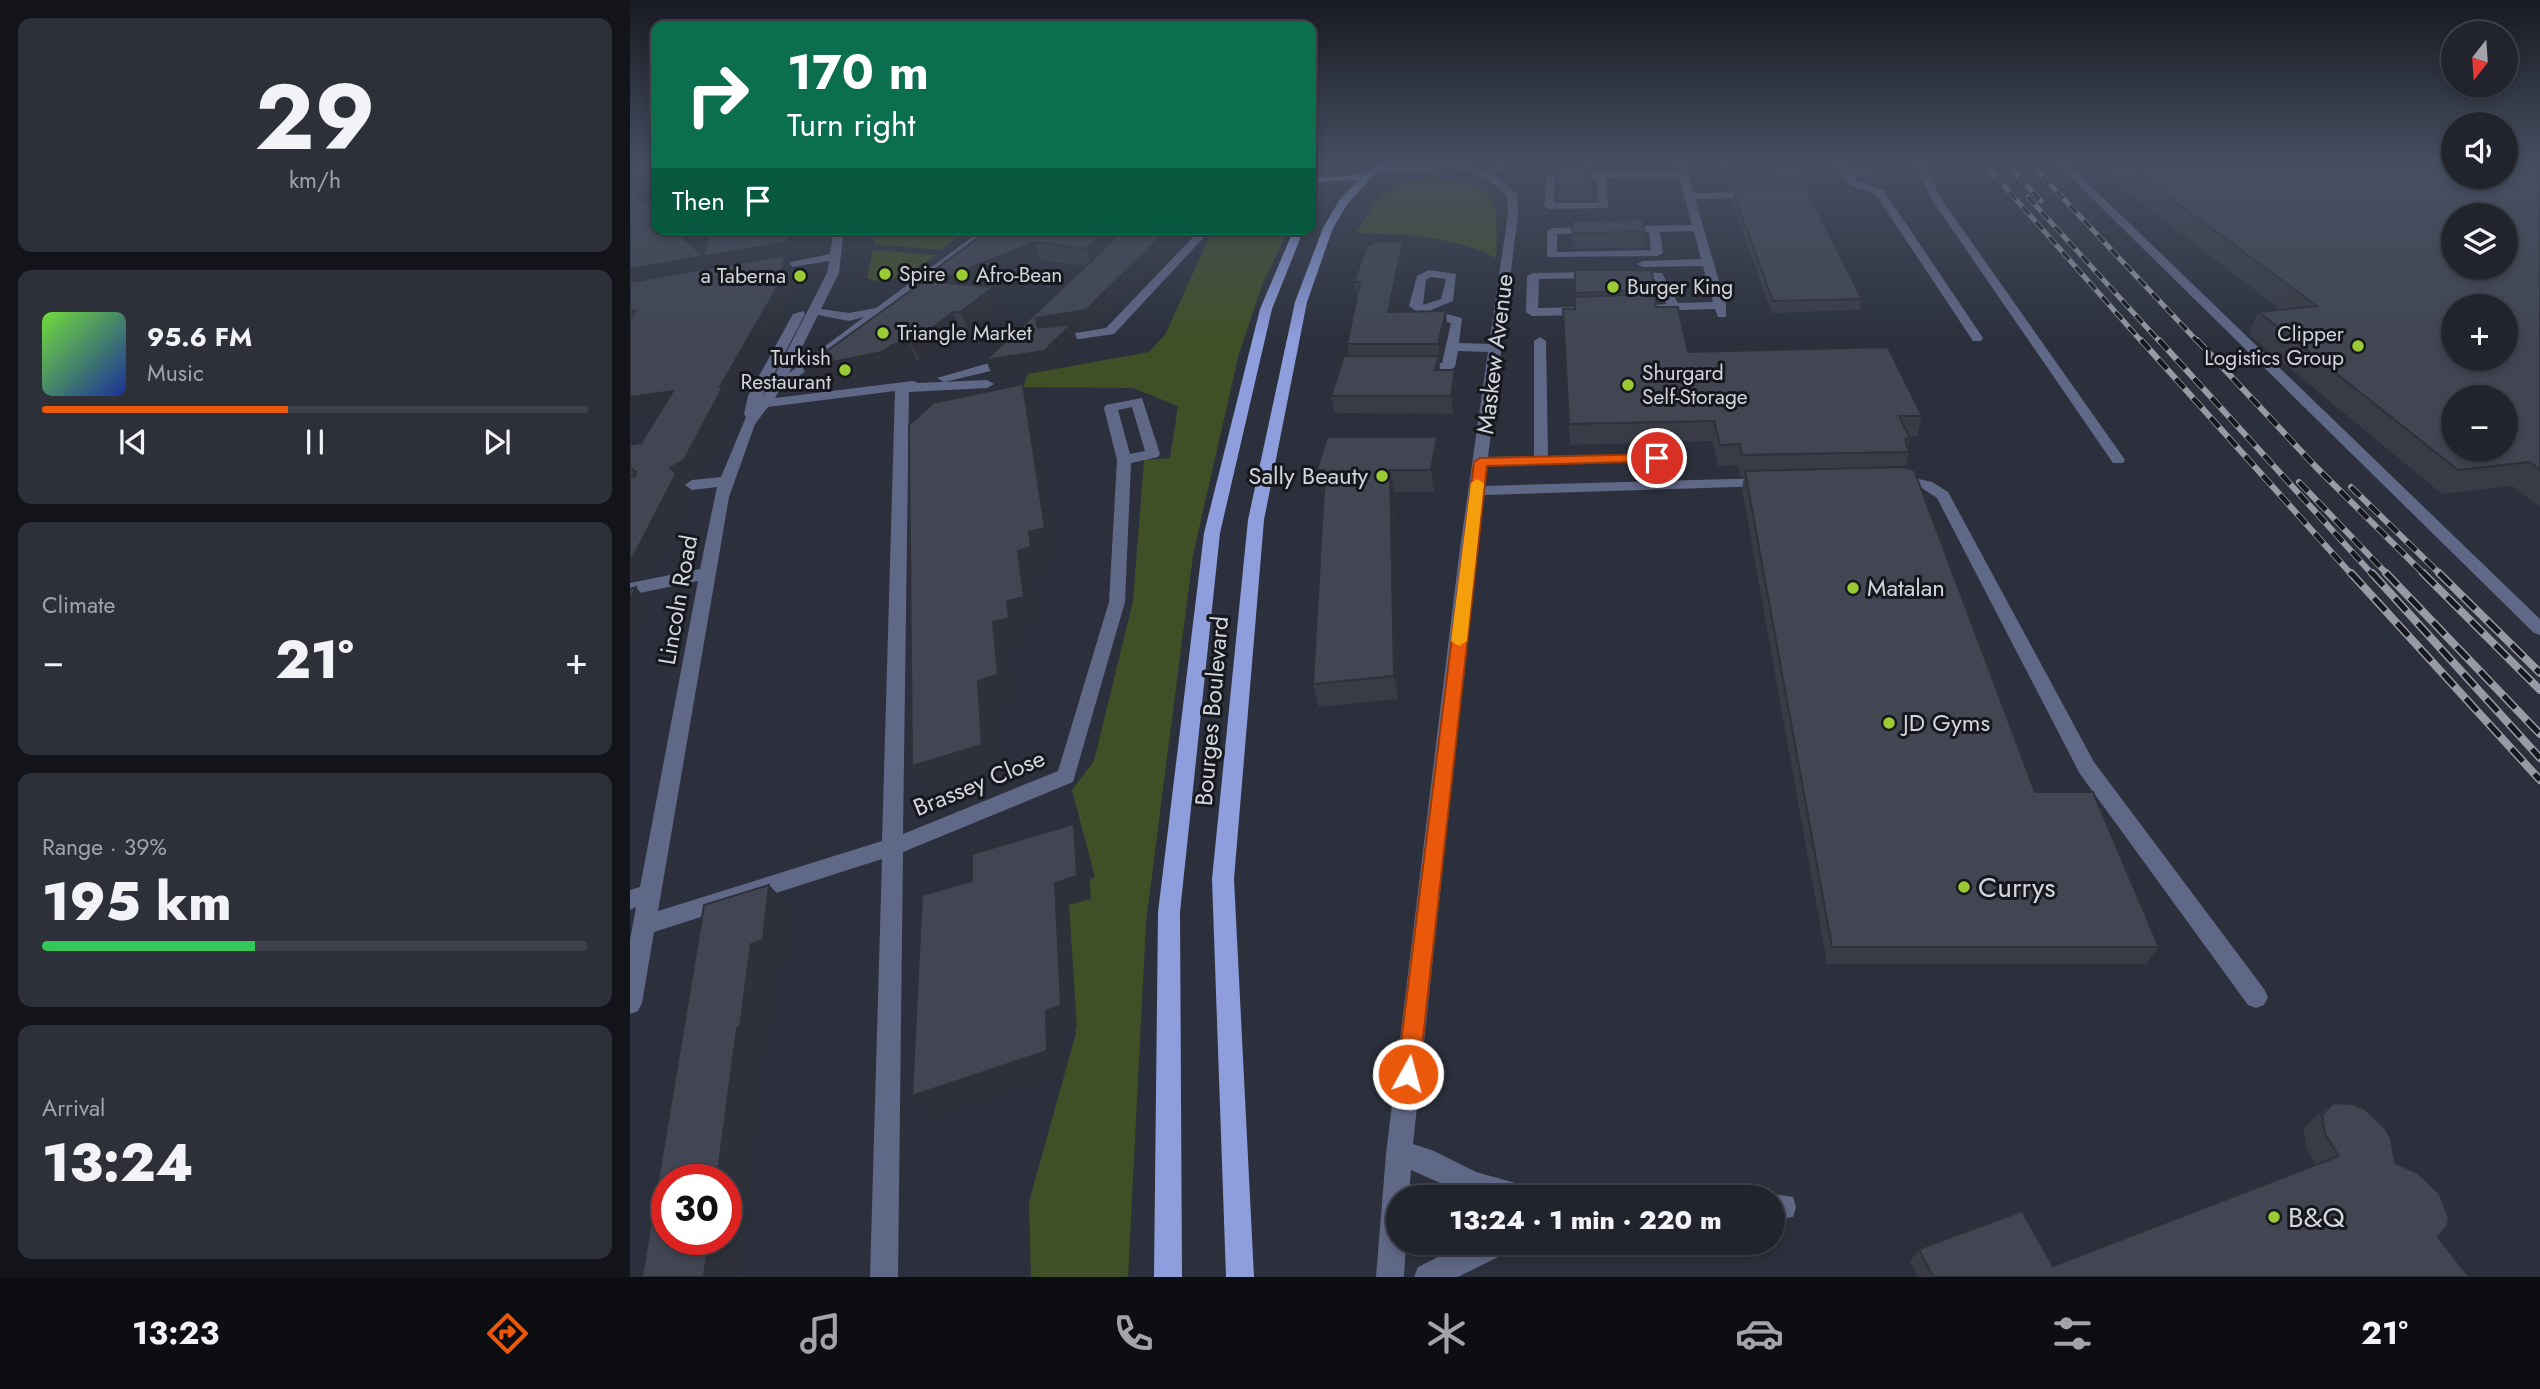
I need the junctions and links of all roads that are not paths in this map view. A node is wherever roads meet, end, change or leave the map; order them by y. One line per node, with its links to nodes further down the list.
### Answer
1 (1332, 222): 57 (main road, Bourges Boulevard)
2 (1510, 222): 15 (street, Maskew Avenue)
3 (1696, 222): 7 (street)
4 (1899, 222): 23 (street)
5 (1952, 222): 37 (street)
6 (2121, 222): 46 (street)
7 (1698, 228): 8 (street); 14 (street)
8 (1654, 229): 8 (street)
9 (838, 235): 13 (street, Lincoln Road)
10 (982, 235): 19 (street)
11 (1201, 235): 25 (street)
12 (1297, 235): 56 (main road, Bourges Boulevard)
13 (836, 258): 16 (street); 22 (street, Lincoln Road); 33 (street)
14 (1708, 262): 15 (street); 17 (street)
15 (1506, 267): 28 (street, Maskew Avenue)
16 (754, 271)
17 (1674, 307): 18 (street); 21 (street)
18 (1648, 308)
19 (881, 309): 22 (street); 32 (street)
20 (1421, 310): 27 (street)
21 (1597, 310)
22 (814, 311): 32 (street, Lincoln Road)
23 (1977, 338)
24 (1023, 339): 31 (street)
25 (1049, 341)
26 (1540, 341): 36 (street)
27 (1455, 347): 28 (street); 29 (street)
28 (1497, 348): 38 (street, Maskew Avenue)
29 (1398, 367)
30 (987, 384): 31 (street)
31 (902, 395): 32 (street); 47 (street)
32 (768, 397): 33 (street, Lincoln Road)
33 (748, 425): 40 (street, Lincoln Road)
34 (1681, 457): 36 (street)
35 (1124, 460): 47 (street, Brassey Close)
36 (1541, 460): 38 (street)
37 (2118, 460)
38 (1480, 462): 43 (street, Maskew Avenue)
39 (1884, 478): 50 (street)
40 (727, 481): 42 (street); 44 (street, Lincoln Road)
41 (1788, 481): 43 (street)
42 (692, 485)
43 (1476, 491): 52 (street, Maskew Avenue)
44 (708, 573): 45 (street); 48 (street, Lincoln Road)
45 (630, 589)
46 (2540, 629)
47 (893, 847): 49 (street, Brassey Close); 55 (street)
48 (640, 897): 49 (street, Lincoln Road)
49 (645, 925): 51 (street, Lincoln Road)
50 (2256, 997)
51 (630, 1003)
52 (1399, 1154): 53 (street); 58 (street, Maskew Avenue)
53 (1477, 1185)
54 (1472, 1255): 59 (street)
55 (884, 1277)
56 (1168, 1277)
57 (1240, 1277)
58 (1390, 1277)
59 (1428, 1277)

